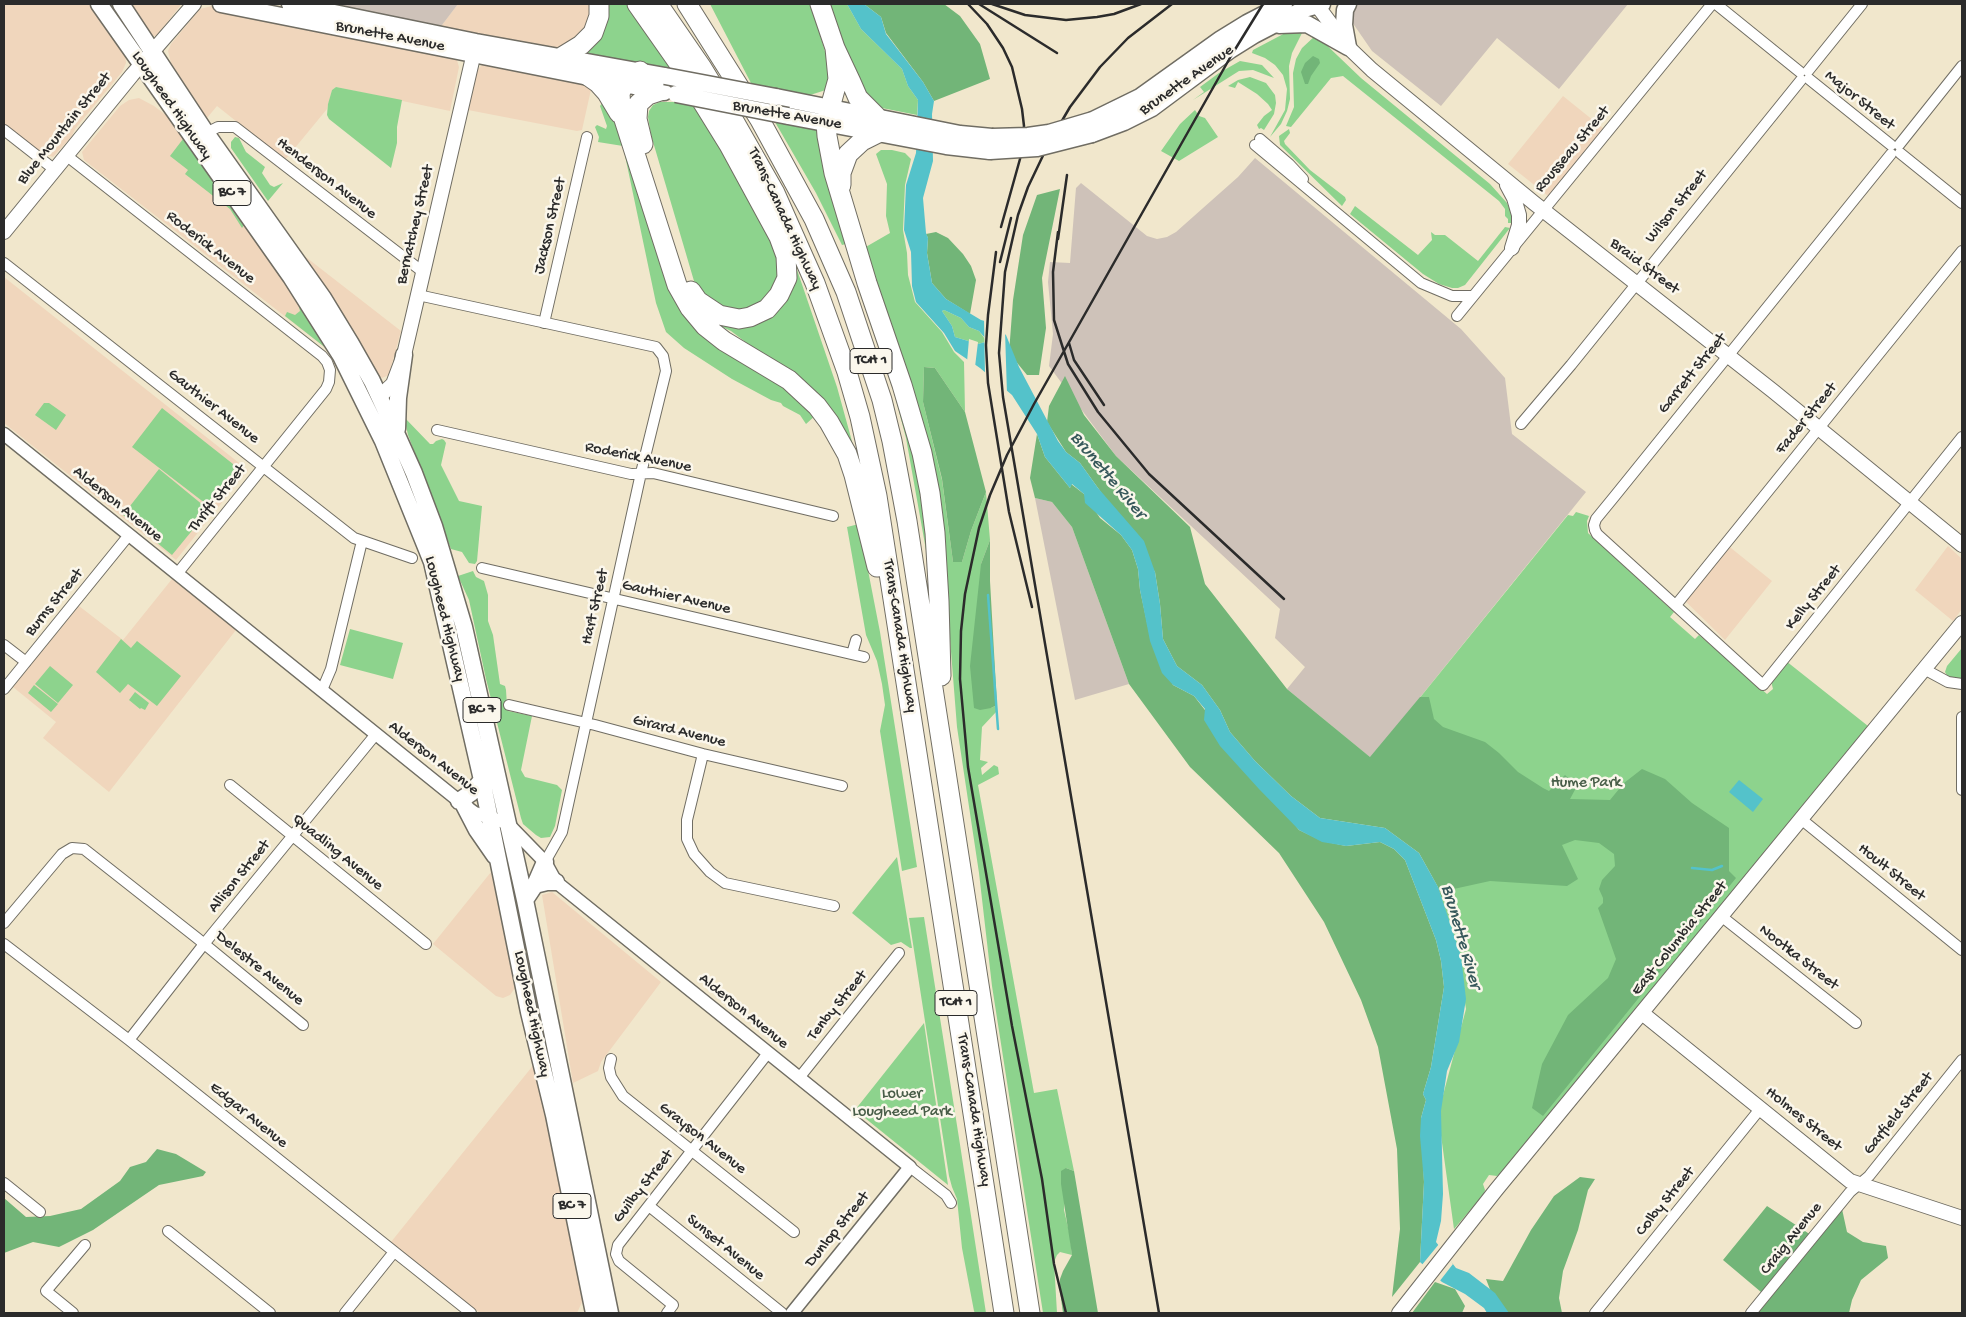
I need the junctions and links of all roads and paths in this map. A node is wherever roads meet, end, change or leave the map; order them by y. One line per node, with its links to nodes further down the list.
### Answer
1 (99, 4): 22 (main road, Lougheed Highway / BC 7)
2 (120, 4): 22 (main road, Lougheed Highway / BC 7)
3 (194, 4): 22 (main road, Blue Mountain Street)
4 (221, 4): 19 (main road, Brunette Avenue)
5 (290, 4): 19 (main road, Brunette Avenue)
6 (599, 4): 21 (highway)
7 (637, 4): 28 (highway)
8 (658, 4): 88 (highway, Trans-Canada Highway / TCH 1)
9 (687, 4): 94 (highway, Trans-Canada Highway / TCH 1)
10 (820, 4): 20 (highway)
11 (1284, 4): 32 (main road, Brunette Avenue)
12 (1318, 4): 17 (main road, Brunette Avenue); 18 (main road, Braid Street)
13 (1348, 4): 18 (main road)
14 (1712, 4): 43 (street, Rousseau Street)
15 (1716, 4): 26 (street, Major Street)
16 (1862, 4): 26 (street, Wilson Street)
17 (1271, 25): 18 (main road); 32 (main road, Brunette Avenue)
18 (1348, 46): 40 (main road, Braid Street)
19 (475, 48): 21 (main road, Brunette Avenue); 25 (main road, Brunette Avenue); 48 (main road, Bernatchey Street)
20 (835, 48): 29 (highway); 31 (highway)
21 (562, 56): 24 (main road, Brunette Avenue)
22 (147, 58): 34 (main road, Lougheed Highway / BC 7); 38 (main road, Blue Mountain Street); 59 (main road, Lougheed Highway / BC 7)
23 (1962, 66): 37 (street, Garrett Street)
24 (640, 71): 27 (highway); 28 (main road, Brunette Avenue)
25 (588, 76): 27 (main road, Brunette Avenue); 30 (highway)
26 (1804, 76): 37 (street, Major Street); 49 (street, Wilson Street)
27 (626, 84): 28 (main road, Brunette Avenue); 30 (highway)
28 (667, 87): 29 (main road, Brunette Avenue, bridge); 29 (main road, Brunette Avenue, bridge)
29 (828, 115): 31 (main road, Brunette Avenue); 41 (highway)
30 (622, 119): 88 (highway)
31 (877, 125): 32 (main road, Brunette Avenue, bridge); 41 (highway)
32 (1092, 127)
33 (4, 130): 39 (street)
34 (206, 133): 48 (street, Henderson Avenue); 57 (main road, Lougheed Highway / BC 7)
35 (587, 136): 53 (street, Jackson Street)
36 (1257, 142): 51 (street)
37 (1895, 149): 42 (street, Major Street); 55 (street, Garrett Street)
38 (66, 156): 39 (main road, Blue Mountain Street); 56 (street, Roderick Avenue)
39 (55, 170): 44 (main road, Blue Mountain Street)
40 (1503, 178): 43 (main road, Braid Street); 45 (main road)
41 (842, 198): 94 (highway)
42 (1962, 203)
43 (1543, 210): 45 (street, Rousseau Street); 49 (main road, Braid Street)
44 (4, 232)
45 (1512, 248): 51 (street, Rousseau Street)
46 (1962, 251): 61 (street, Fader Street)
47 (4, 264): 66 (street, Gauthier Avenue)
48 (423, 272): 50 (main road, Bernatchey Street)
49 (1636, 282): 55 (main road, Braid Street); 60 (street, Wilson Street)
50 (418, 295): 53 (street); 54 (main road, Bernatchey Street)
51 (1473, 296): 52 (street, Rousseau Street)
52 (1457, 316)
53 (544, 323): 67 (street, Hart Street)
54 (404, 355): 57 (main road); 58 (main road, Bernatchey Street); 64 (main road)
55 (1728, 355): 61 (main road, Braid Street); 77 (street, Garrett Street)
56 (330, 370): 66 (street, Thrift Street)
57 (372, 381): 58 (main road, Lougheed Highway / BC 7)
58 (379, 397): 59 (main road); 64 (main road, Lougheed Highway / BC 7)
59 (373, 418): 95 (main road, Lougheed Highway / BC 7)
60 (1521, 424)
61 (1819, 428): 68 (main road, Braid Street); 77 (street, Fader Street)
62 (437, 430): 67 (street, Roderick Avenue)
63 (4, 434): 70 (street, Alderson Avenue)
64 (397, 436): 102 (main road, Lougheed Highway / BC 7)
65 (1962, 436): 68 (street, Kelly Street)
66 (264, 466): 71 (street, Gauthier Avenue); 75 (street, Thrift Street)
67 (641, 473): 69 (street, Roderick Avenue); 76 (street, Hart Street)
68 (1910, 502): 72 (main road, Braid Street); 77 (street, Kelly Street)
69 (834, 516)
70 (129, 536): 75 (street, Alderson Avenue); 83 (street, Burns Street)
71 (362, 541): 73 (street, Gauthier Avenue); 87 (street)
72 (1962, 545)
73 (412, 558)
74 (482, 568): 76 (street, Gauthier Avenue)
75 (177, 574): 87 (street, Alderson Avenue)
76 (614, 599): 81 (street, Gauthier Avenue); 91 (street, Hart Street)
77 (1676, 605)
78 (1962, 622): 84 (main road, East Columbia Street)
79 (856, 640): 81 (street)
80 (4, 645): 83 (street)
81 (852, 654): 82 (street, Gauthier Avenue)
82 (864, 657)
83 (26, 662): 86 (street, Burns Street)
84 (1924, 669): 85 (street); 101 (main road, East Columbia Street)
85 (1962, 684)
86 (4, 689)
87 (322, 690): 92 (street, Alderson Avenue)
88 (908, 692): 148 (highway, Trans-Canada Highway / TCH 1)
89 (509, 705): 91 (street, Girard Avenue)
90 (1962, 717): 98 (street)
91 (585, 723): 93 (street, Girard Avenue); 105 (street, Hart Street)
92 (376, 734): 99 (street, Alderson Avenue); 103 (street, Allison Street)
93 (703, 754): 97 (street, Girard Avenue); 109 (street)
94 (943, 758): 149 (highway, Trans-Canada Highway / TCH 1)
95 (482, 780): 99 (main road); 100 (main road, Lougheed Highway / BC 7)
96 (230, 785): 103 (street, Quadling Avenue)
97 (842, 786)
98 (1962, 790)
99 (461, 803): 100 (street, Alderson Avenue); 104 (main road)
100 (490, 818): 102 (street, Alderson Avenue); 104 (main road, Lougheed Highway / BC 7)
101 (1801, 819): 110 (main road, East Columbia Street); 115 (street, Hoult Street)
102 (507, 824): 105 (street, Alderson Avenue); 108 (main road, Lougheed Highway / BC 7)
103 (292, 836): 113 (street, Allison Street); 114 (street, Quadling Avenue)
104 (500, 862): 138 (main road, Lougheed Highway / BC 7)
105 (545, 862): 106 (street, Alderson Avenue); 107 (main road)
106 (556, 882): 107 (main road); 121 (street, Alderson Avenue)
107 (535, 886): 108 (main road)
108 (525, 900): 144 (main road, Lougheed Highway / BC 7)
109 (834, 906)
110 (1721, 916): 117 (main road, East Columbia Street); 118 (street, Nootka Street)
111 (4, 923): 113 (street, Delestre Avenue)
112 (4, 944): 120 (street, Edgar Avenue)
113 (204, 944): 119 (street, Delestre Avenue); 120 (street, Allison Street)
114 (426, 944)
115 (1962, 950)
116 (899, 953): 124 (street, Tenby Street)
117 (1642, 1013): 125 (main road, Holmes Street); 150 (main road, East Columbia Street)
118 (1856, 1023)
119 (303, 1025)
120 (129, 1040): 137 (street, Edgar Avenue)
121 (768, 1053): 124 (street, Alderson Avenue); 126 (street, Guilby Street)
122 (611, 1059): 126 (street, Grayson Avenue)
123 (1962, 1060): 129 (street, Garfield Street)
124 (799, 1078): 127 (street, Alderson Avenue)
125 (1760, 1109): 129 (main road, Holmes Street); 151 (street, Colby Street)
126 (692, 1151): 131 (street, Guilby Street); 135 (street, Grayson Avenue)
127 (910, 1167): 130 (street, Alderson Avenue); 147 (street, Dunlop Street)
128 (4, 1183): 132 (street)
129 (1858, 1185): 133 (main road, Holmes Street); 152 (street, Craig Avenue)
130 (952, 1203)
131 (649, 1206): 145 (street, Guilby Street); 146 (street, Sunset Avenue)
132 (40, 1212)
133 (1962, 1218)
134 (168, 1231): 140 (street)
135 (794, 1232)
136 (85, 1245): 139 (street)
137 (394, 1252): 141 (street); 142 (street, Edgar Avenue)
138 (592, 1306): 143 (main road)
139 (73, 1313)
140 (270, 1313)
141 (345, 1313)
142 (471, 1313)
143 (583, 1313)
144 (610, 1313)
145 (667, 1313)
146 (782, 1313)
147 (792, 1313)
148 (1004, 1313)
149 (1030, 1313)
150 (1399, 1313)
151 (1595, 1313)
152 (1751, 1313)

